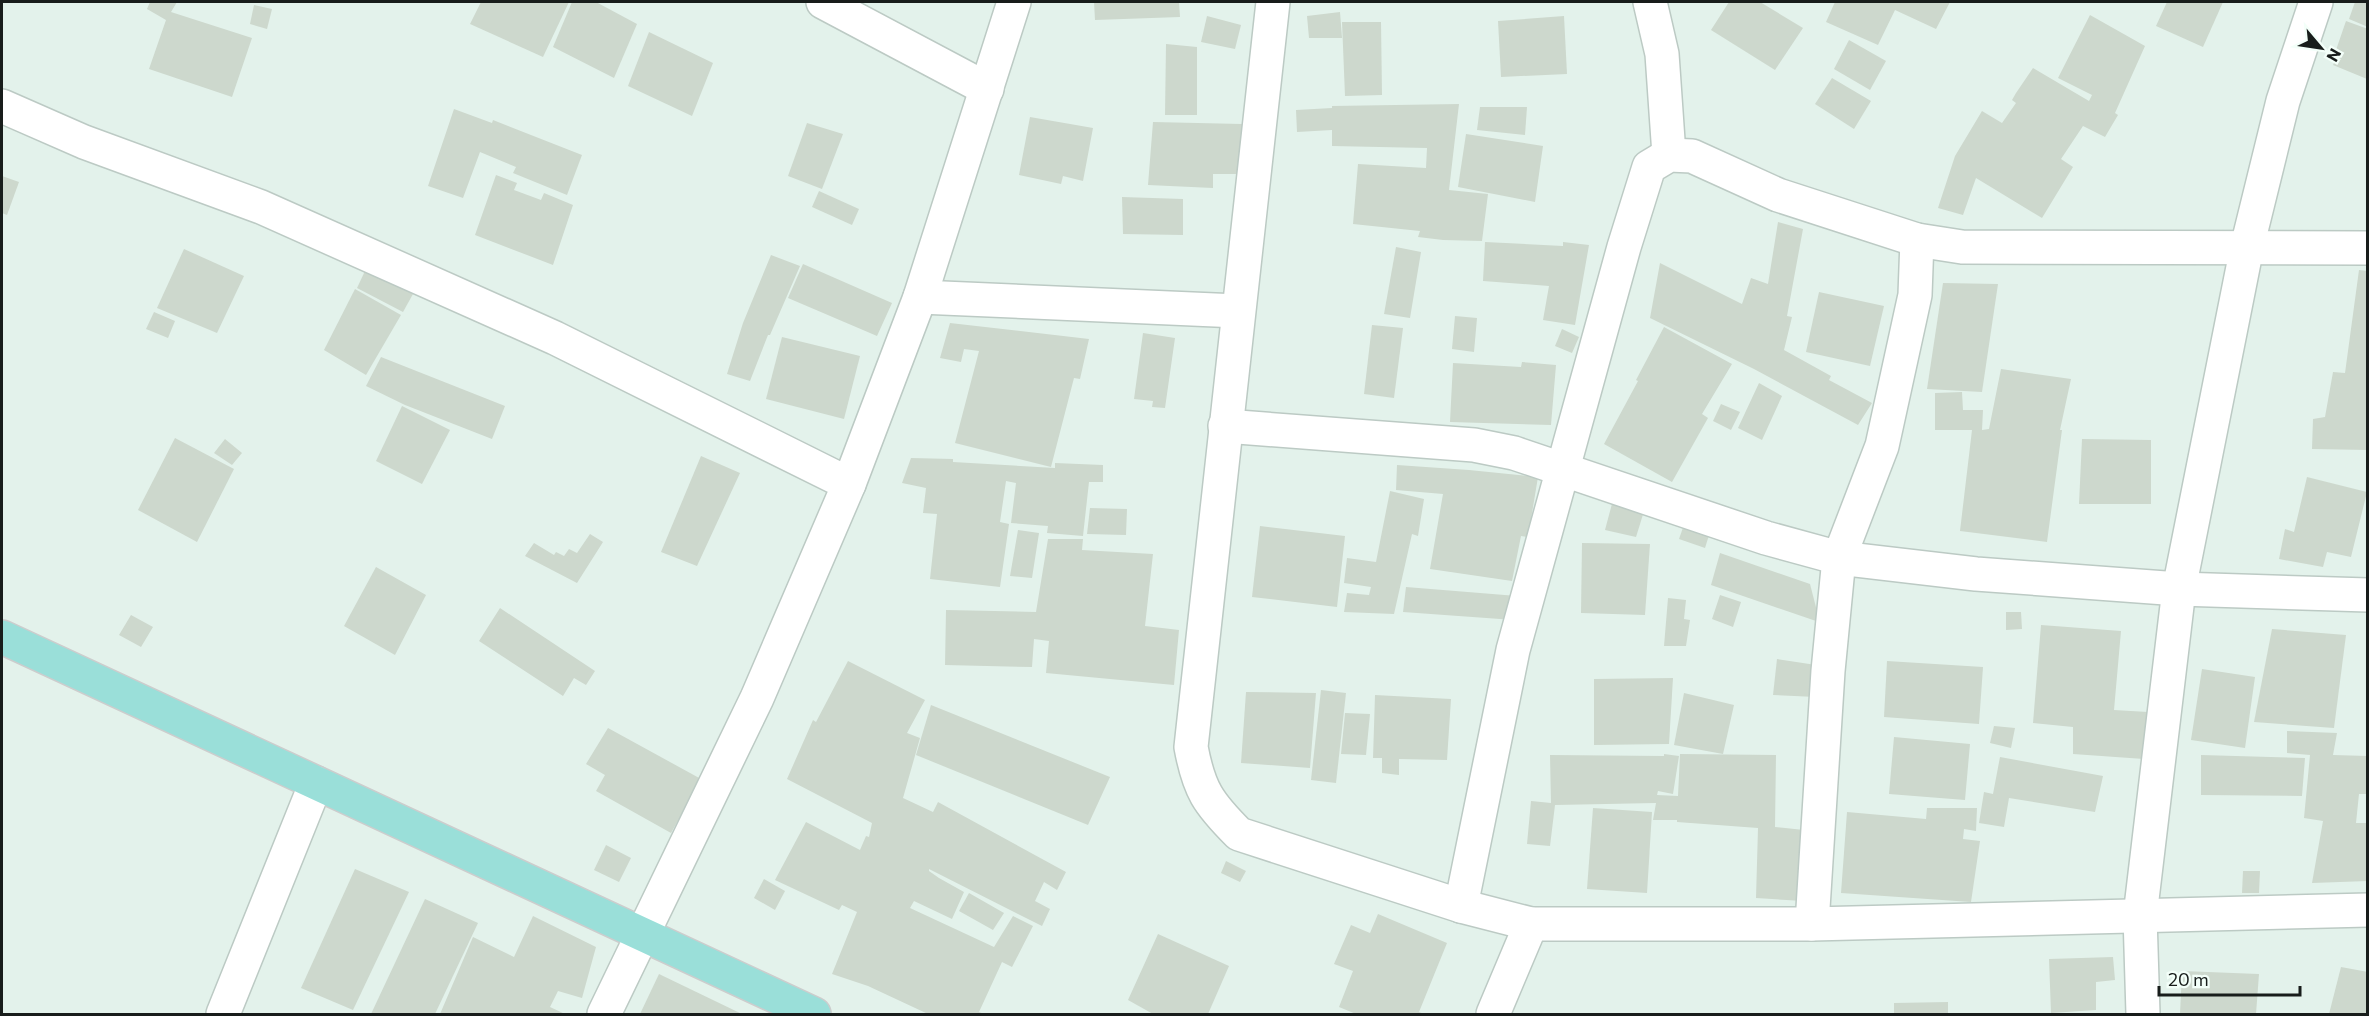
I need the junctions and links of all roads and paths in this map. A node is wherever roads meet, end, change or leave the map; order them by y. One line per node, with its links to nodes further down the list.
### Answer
1 (823, 2): 6 (street)
2 (1014, 2): 6 (street)
3 (1273, 2): 13 (street)
4 (1650, 2): 8 (street)
5 (2316, 2): 10 (street)
6 (987, 89): 12 (street)
7 (2, 106): 16 (street)
8 (1669, 155): 9 (street); 15 (street)
9 (1917, 240): 10 (street); 17 (street)
10 (2247, 247): 11 (street); 18 (street)
11 (2367, 248)
12 (920, 297): 13 (street); 16 (street)
13 (1238, 311): 14 (street)
14 (1225, 426): 15 (street); 22 (street)
15 (1563, 468): 17 (street); 22 (street)
16 (849, 484): 27 (street)
17 (1839, 558): 18 (street); 26 (street)
18 (2179, 590): 19 (street); 24 (street)
19 (2367, 595)
20 (2, 637): 21 (main road)
21 (316, 783): 27 (main road); 28 (street)
22 (1461, 906): 25 (street)
23 (2367, 910): 24 (street)
24 (2140, 916): 26 (street); 32 (street)
25 (1531, 924): 26 (street); 31 (street)
26 (1812, 924)
27 (641, 935): 29 (street); 30 (main road)
28 (223, 1014)
29 (604, 1014)
30 (814, 1014)
31 (1493, 1014)
32 (2143, 1014)

